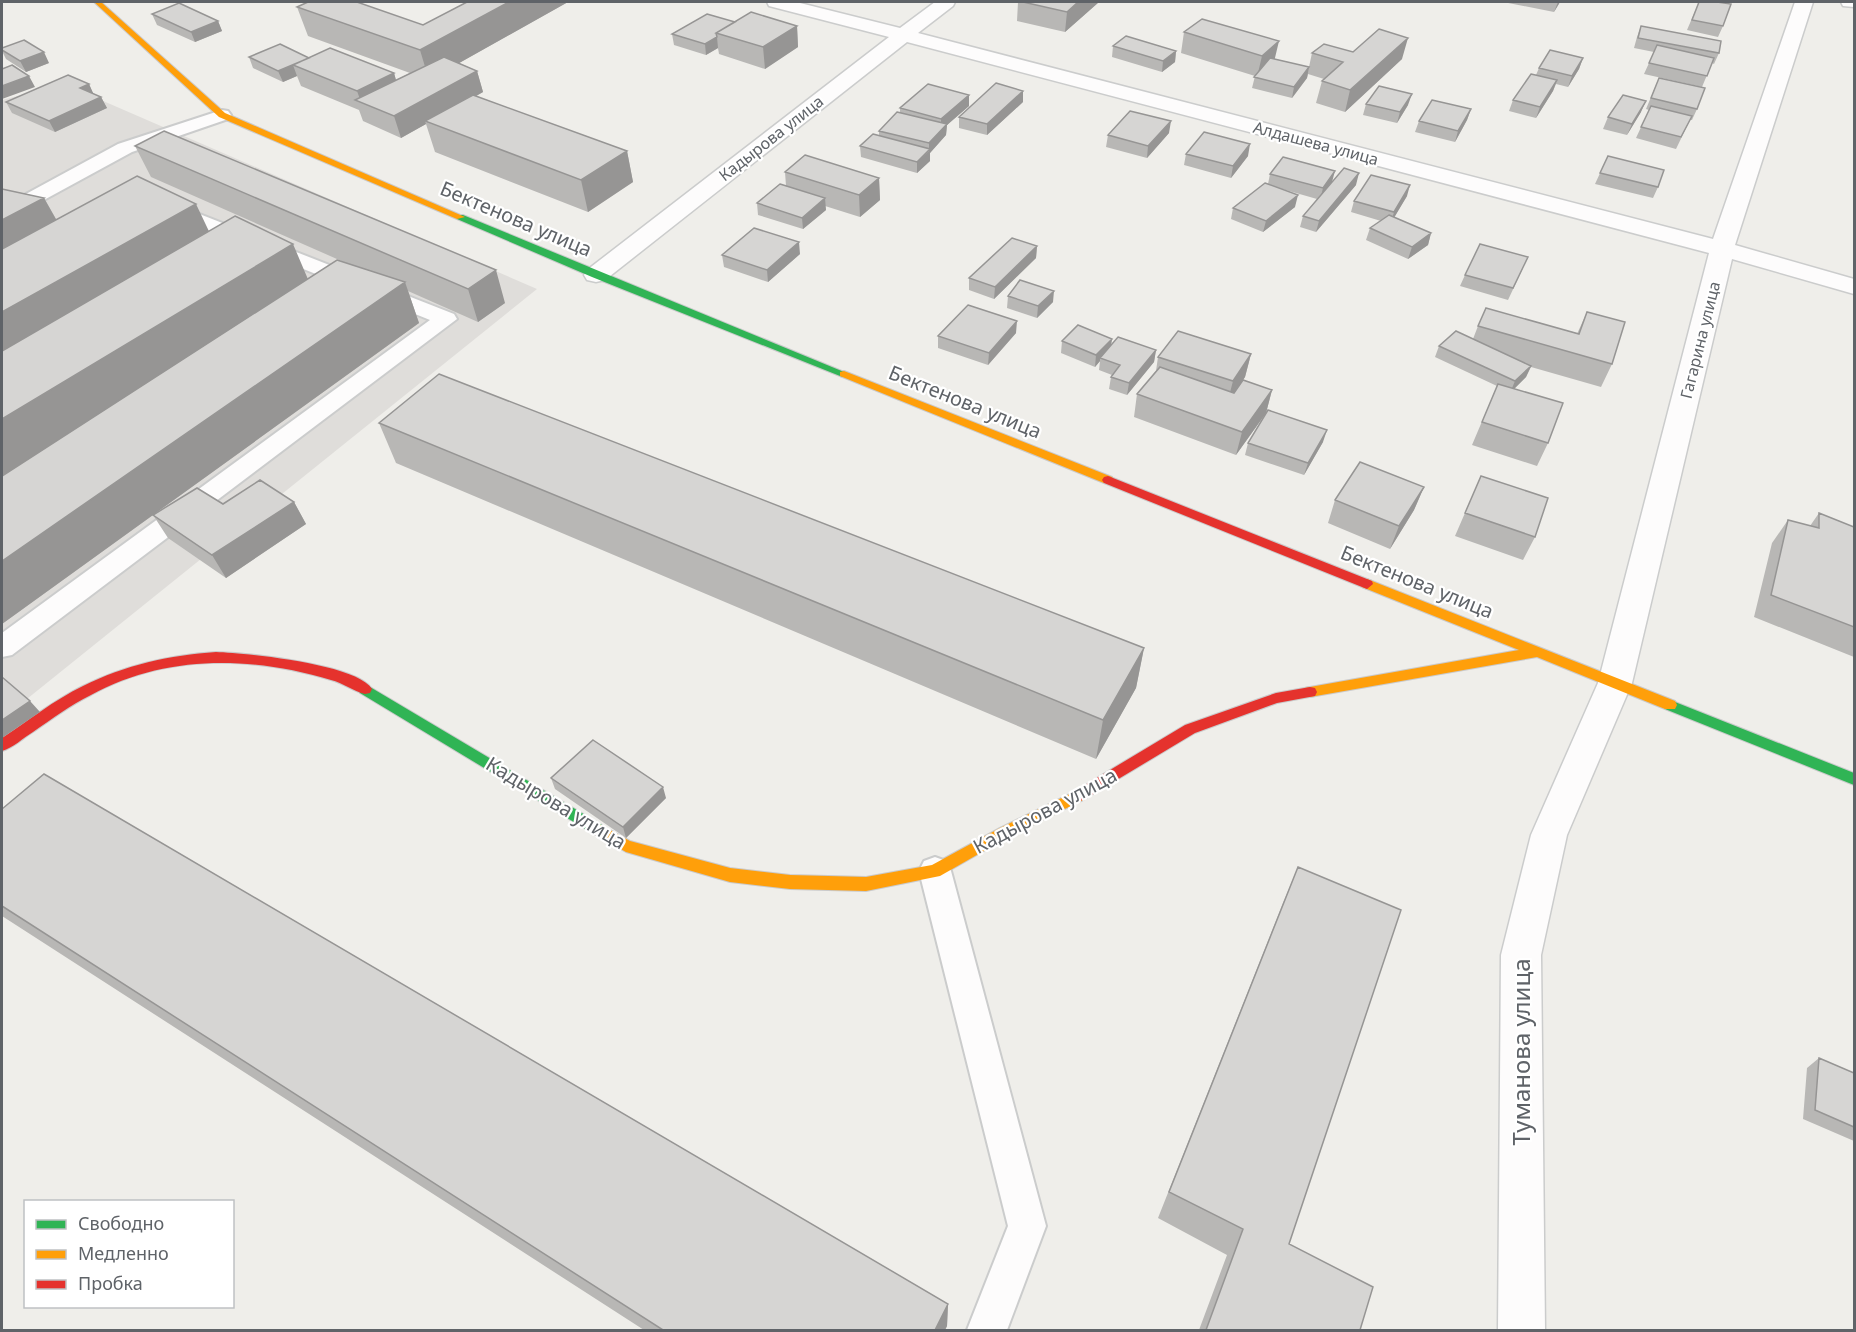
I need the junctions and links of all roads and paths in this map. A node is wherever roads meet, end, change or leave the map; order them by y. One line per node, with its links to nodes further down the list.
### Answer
1 (97, 2): 8 (street, Бектенова улица)
2 (776, 2): 7 (street, Алдашева улица)
3 (946, 2): 7 (street, Кадырова улица)
4 (1804, 2): 12 (street, Гагарина улица)
5 (1850, 2): 6 (street)
6 (1854, 2)
7 (904, 35): 12 (street, Алдашева улица); 14 (street, Кадырова улица)
8 (222, 114): 10 (lane); 14 (street, Бектенова улица)
9 (153, 201): 11 (lane)
10 (2, 215)
11 (250, 240): 13 (lane); 15 (lane)
12 (1722, 249): 16 (street, Алдашева улица); 20 (street, Гагарина улица)
13 (230, 252)
14 (596, 275): 19 (street, Бектенова улица)
15 (354, 282): 17 (lane); 18 (lane)
16 (1854, 287)
17 (334, 295)
18 (2, 647)
19 (1538, 652): 20 (street, Бектенова улица); 23 (street, Кадырова улица)
20 (1615, 683): 22 (street, Бектенова улица); 25 (street, Туманова улица)
21 (2, 745): 23 (street, Кадырова улица)
22 (1854, 779)
23 (935, 871): 24 (lane)
24 (987, 1330)
25 (1522, 1330)

